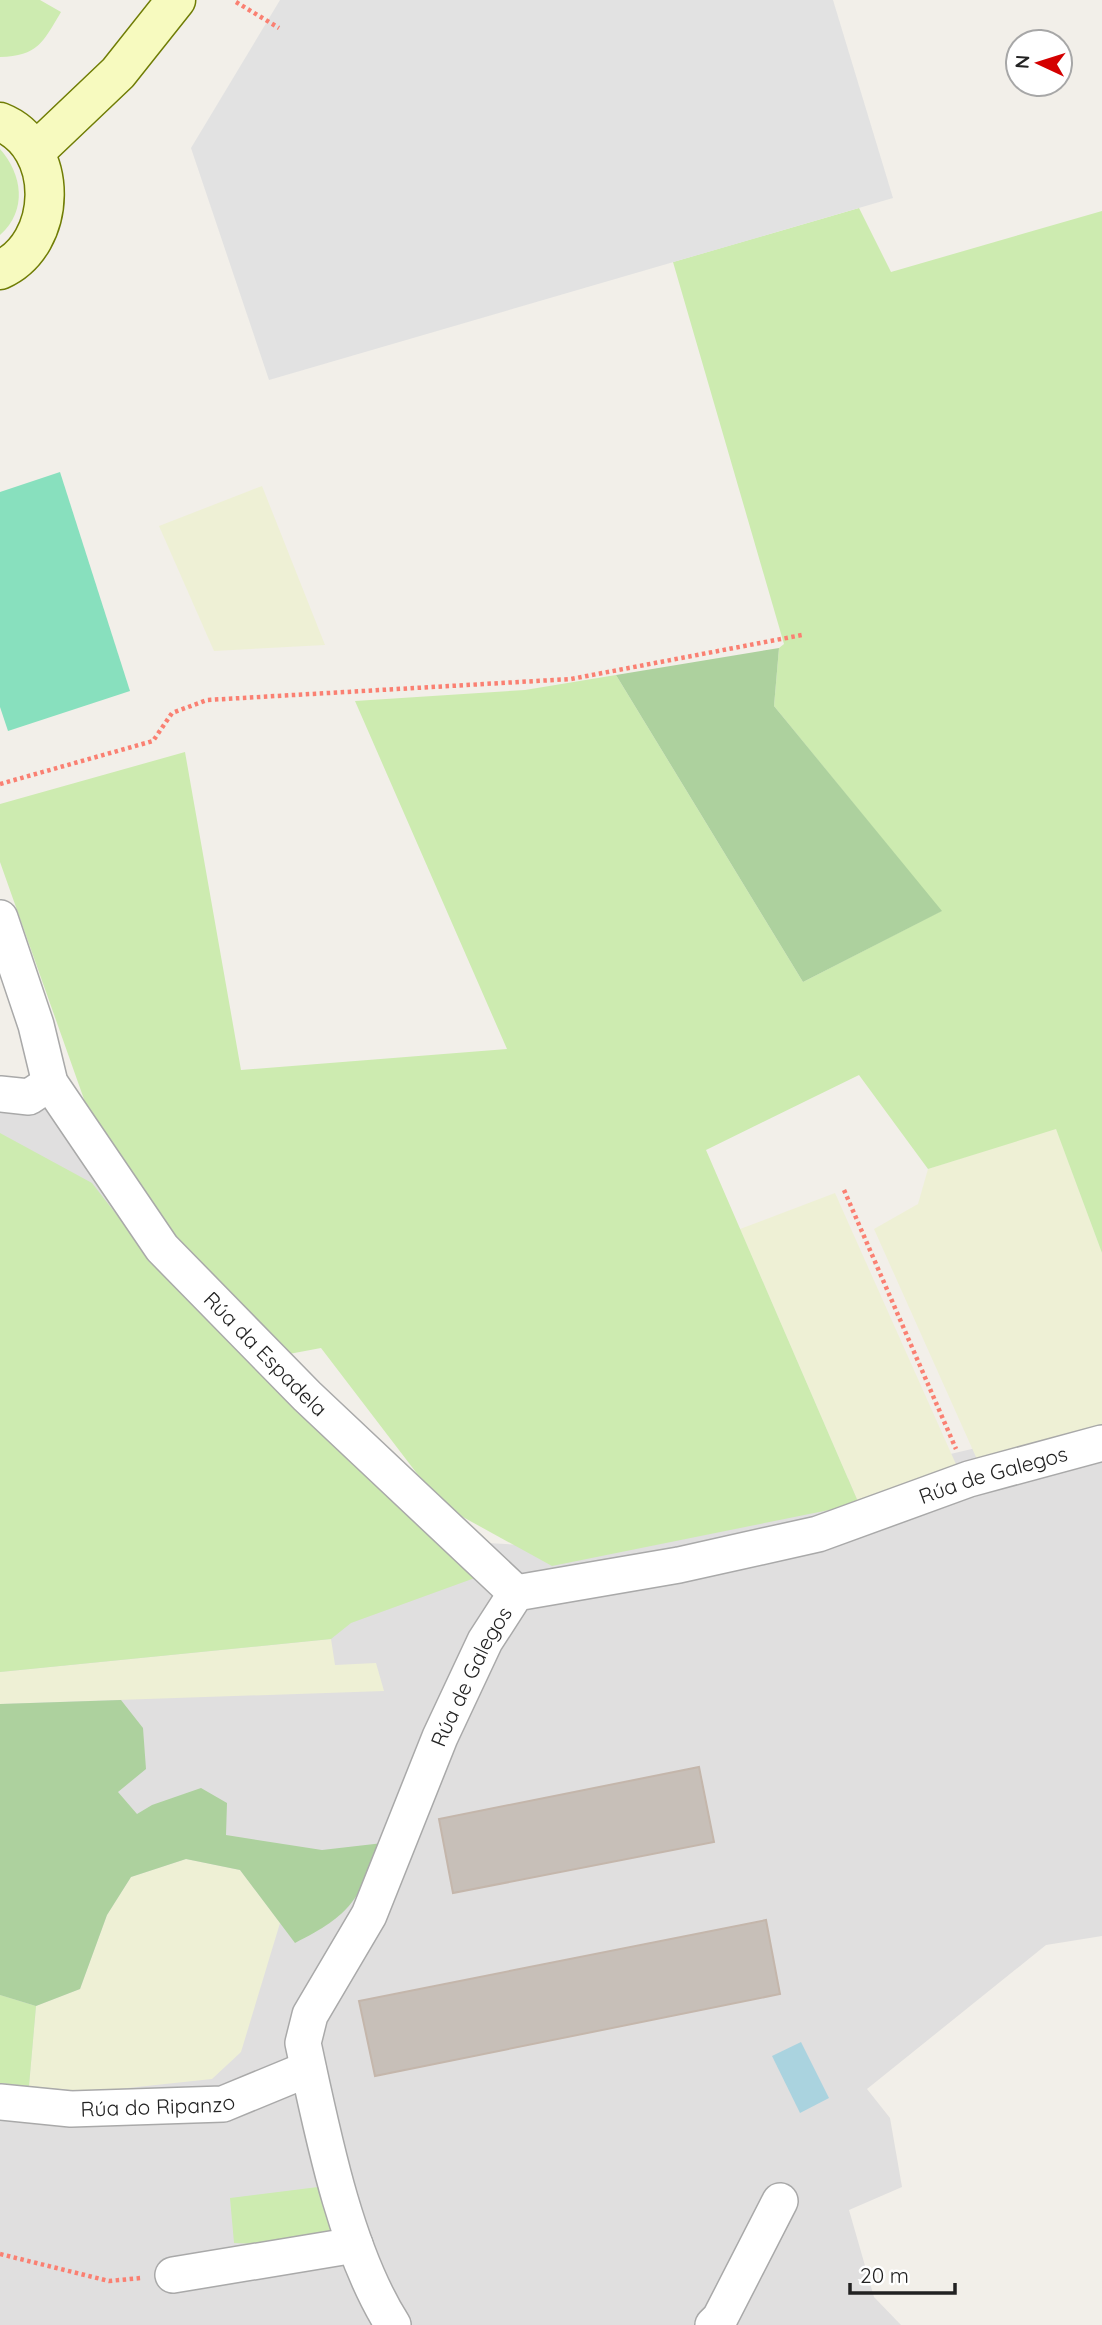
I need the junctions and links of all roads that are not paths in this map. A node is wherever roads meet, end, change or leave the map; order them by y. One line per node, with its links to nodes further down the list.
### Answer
1 (176, 0): 3 (street)
2 (0, 122): 3 (street)
3 (35, 152): 4 (street)
4 (0, 270)
5 (0, 918): 6 (street, Rúa da Espadela)
6 (50, 1083): 7 (street); 9 (street, Rúa da Espadela)
7 (0, 1094)
8 (1102, 1443): 9 (street, Rúa de Galegos)
9 (516, 1593): 10 (street, Rúa de Galegos)
10 (308, 2069): 11 (street, Rúa do Ripanzo); 13 (street, Rúa de Galegos)
11 (0, 2102)
12 (780, 2201): 16 (street)
13 (355, 2245): 14 (street); 15 (street, Rúa de Galegos)
14 (173, 2275)
15 (393, 2325)
16 (713, 2325)

